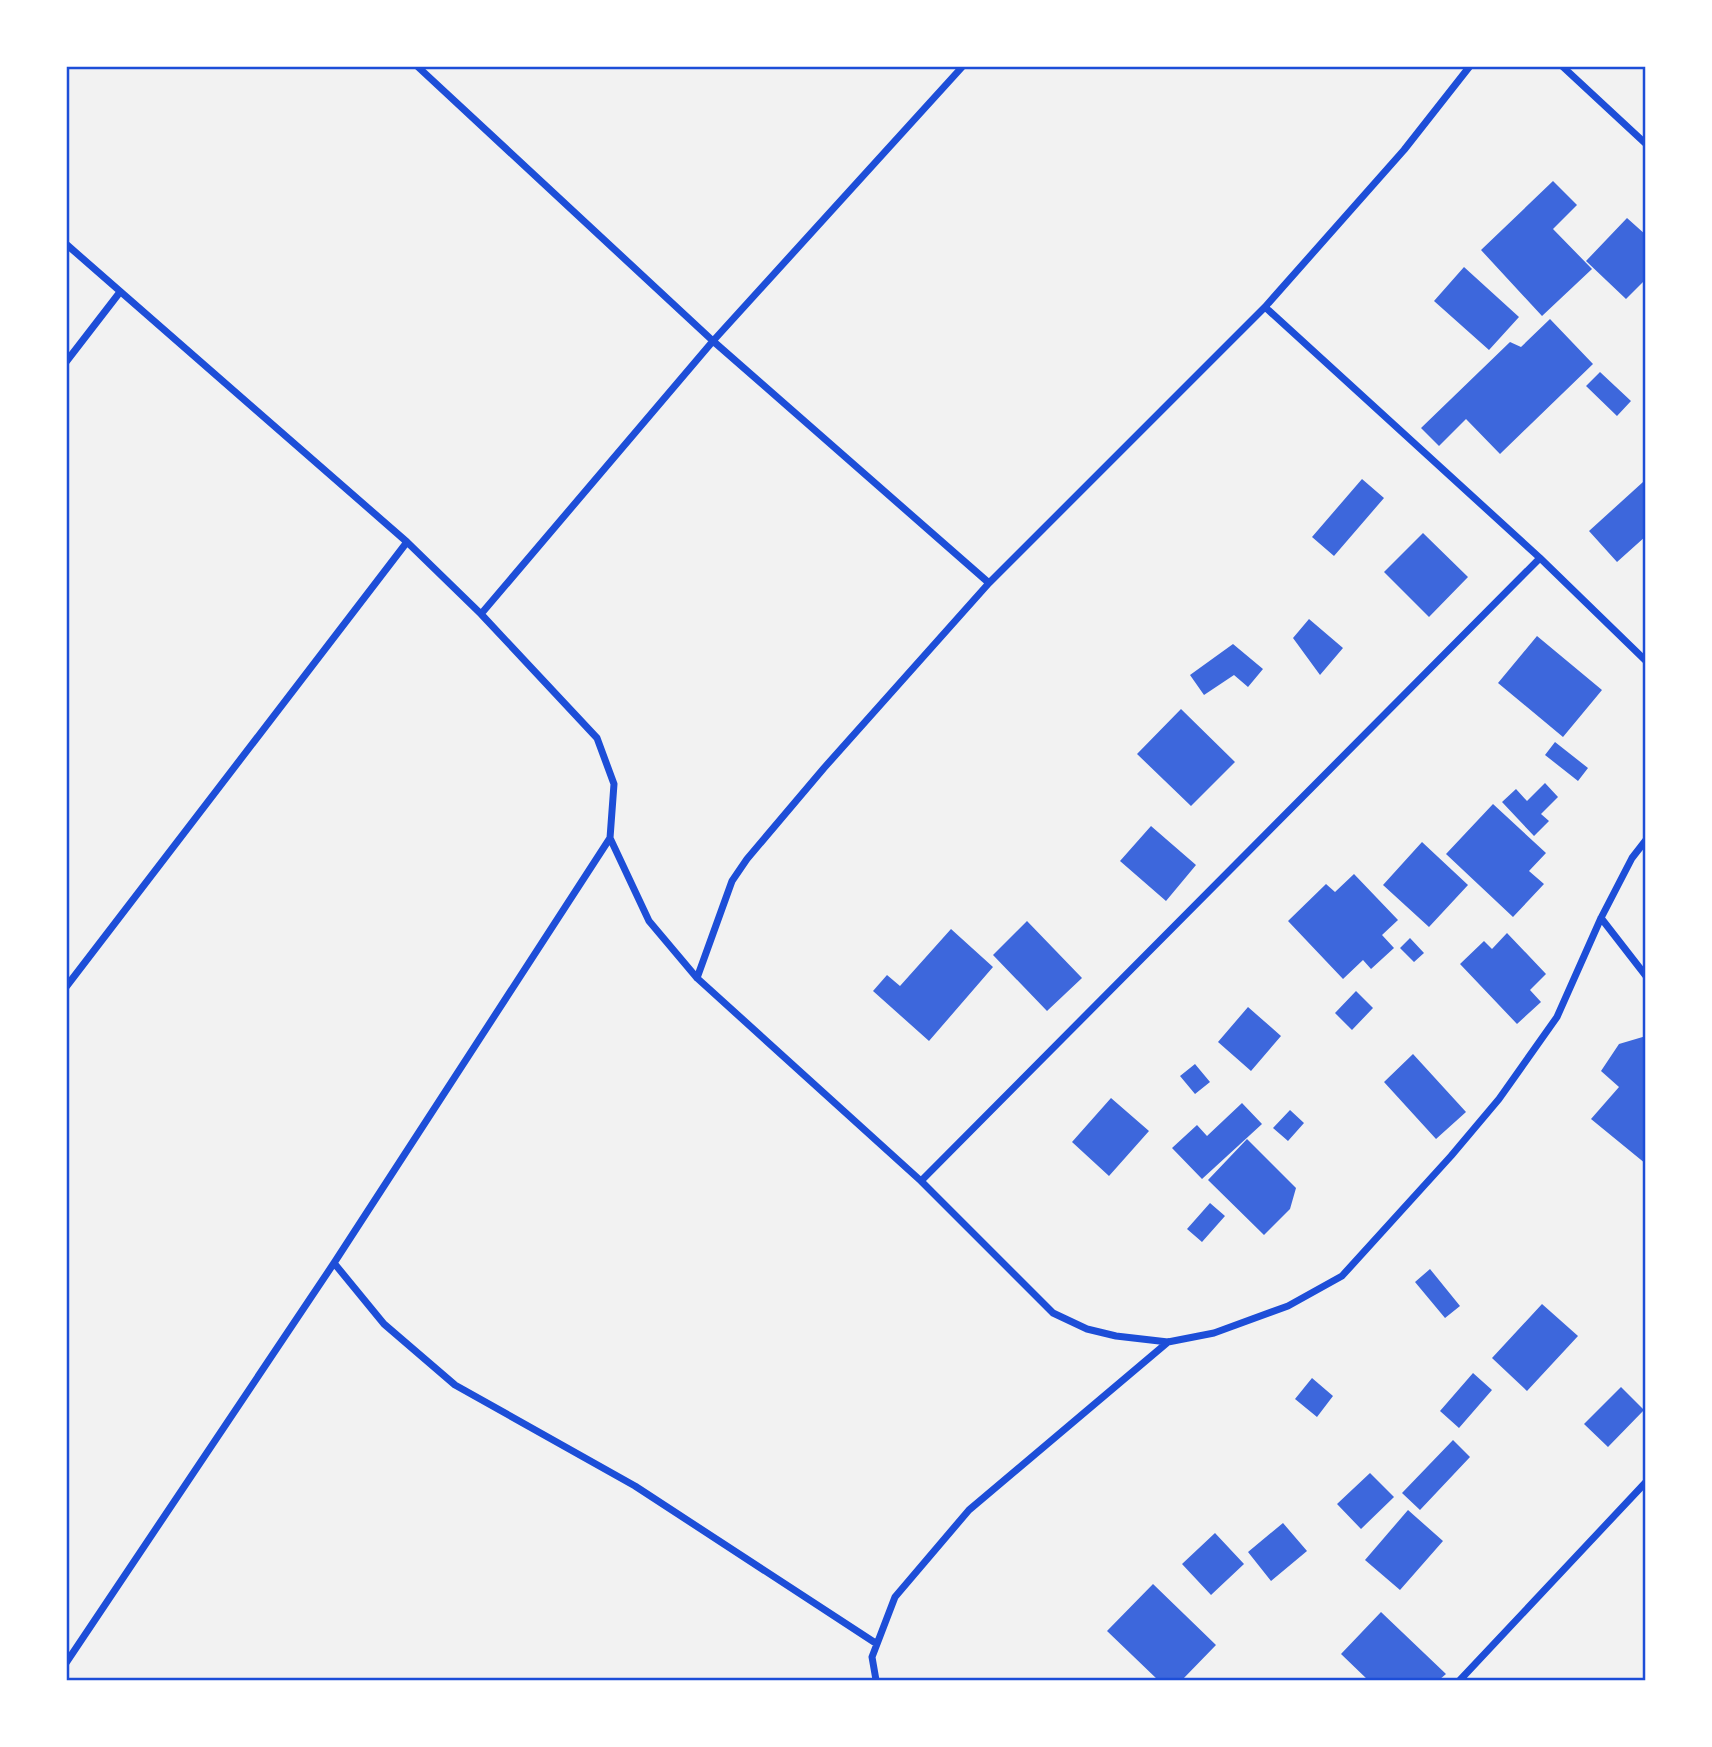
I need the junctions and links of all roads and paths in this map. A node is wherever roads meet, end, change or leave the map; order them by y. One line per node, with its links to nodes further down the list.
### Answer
1 (417, 66): 9 (street)
2 (963, 66): 9 (street)
3 (1470, 66): 8 (street)
4 (1562, 66): 5 (street)
5 (1646, 144)
6 (66, 244): 7 (street)
7 (120, 292): 10 (street); 11 (street)
8 (1265, 307): 12 (street); 13 (street)
9 (713, 341): 13 (street); 14 (street)
10 (66, 362)
11 (407, 542): 14 (street); 21 (street)
12 (1540, 558): 15 (street); 22 (street)
13 (989, 583): 20 (street)
14 (481, 614): 16 (street)
15 (1646, 661)
16 (610, 838): 20 (street); 23 (street)
17 (1646, 840): 18 (street)
18 (1601, 918): 19 (street); 24 (street)
19 (1646, 976)
20 (697, 978): 22 (street)
21 (66, 987)
22 (921, 1181): 24 (street)
23 (334, 1264): 26 (street); 27 (street)
24 (1168, 1342): 26 (street)
25 (1646, 1482): 29 (street)
26 (877, 1644): 28 (street)
27 (66, 1663)
28 (876, 1681)
29 (1460, 1681)

